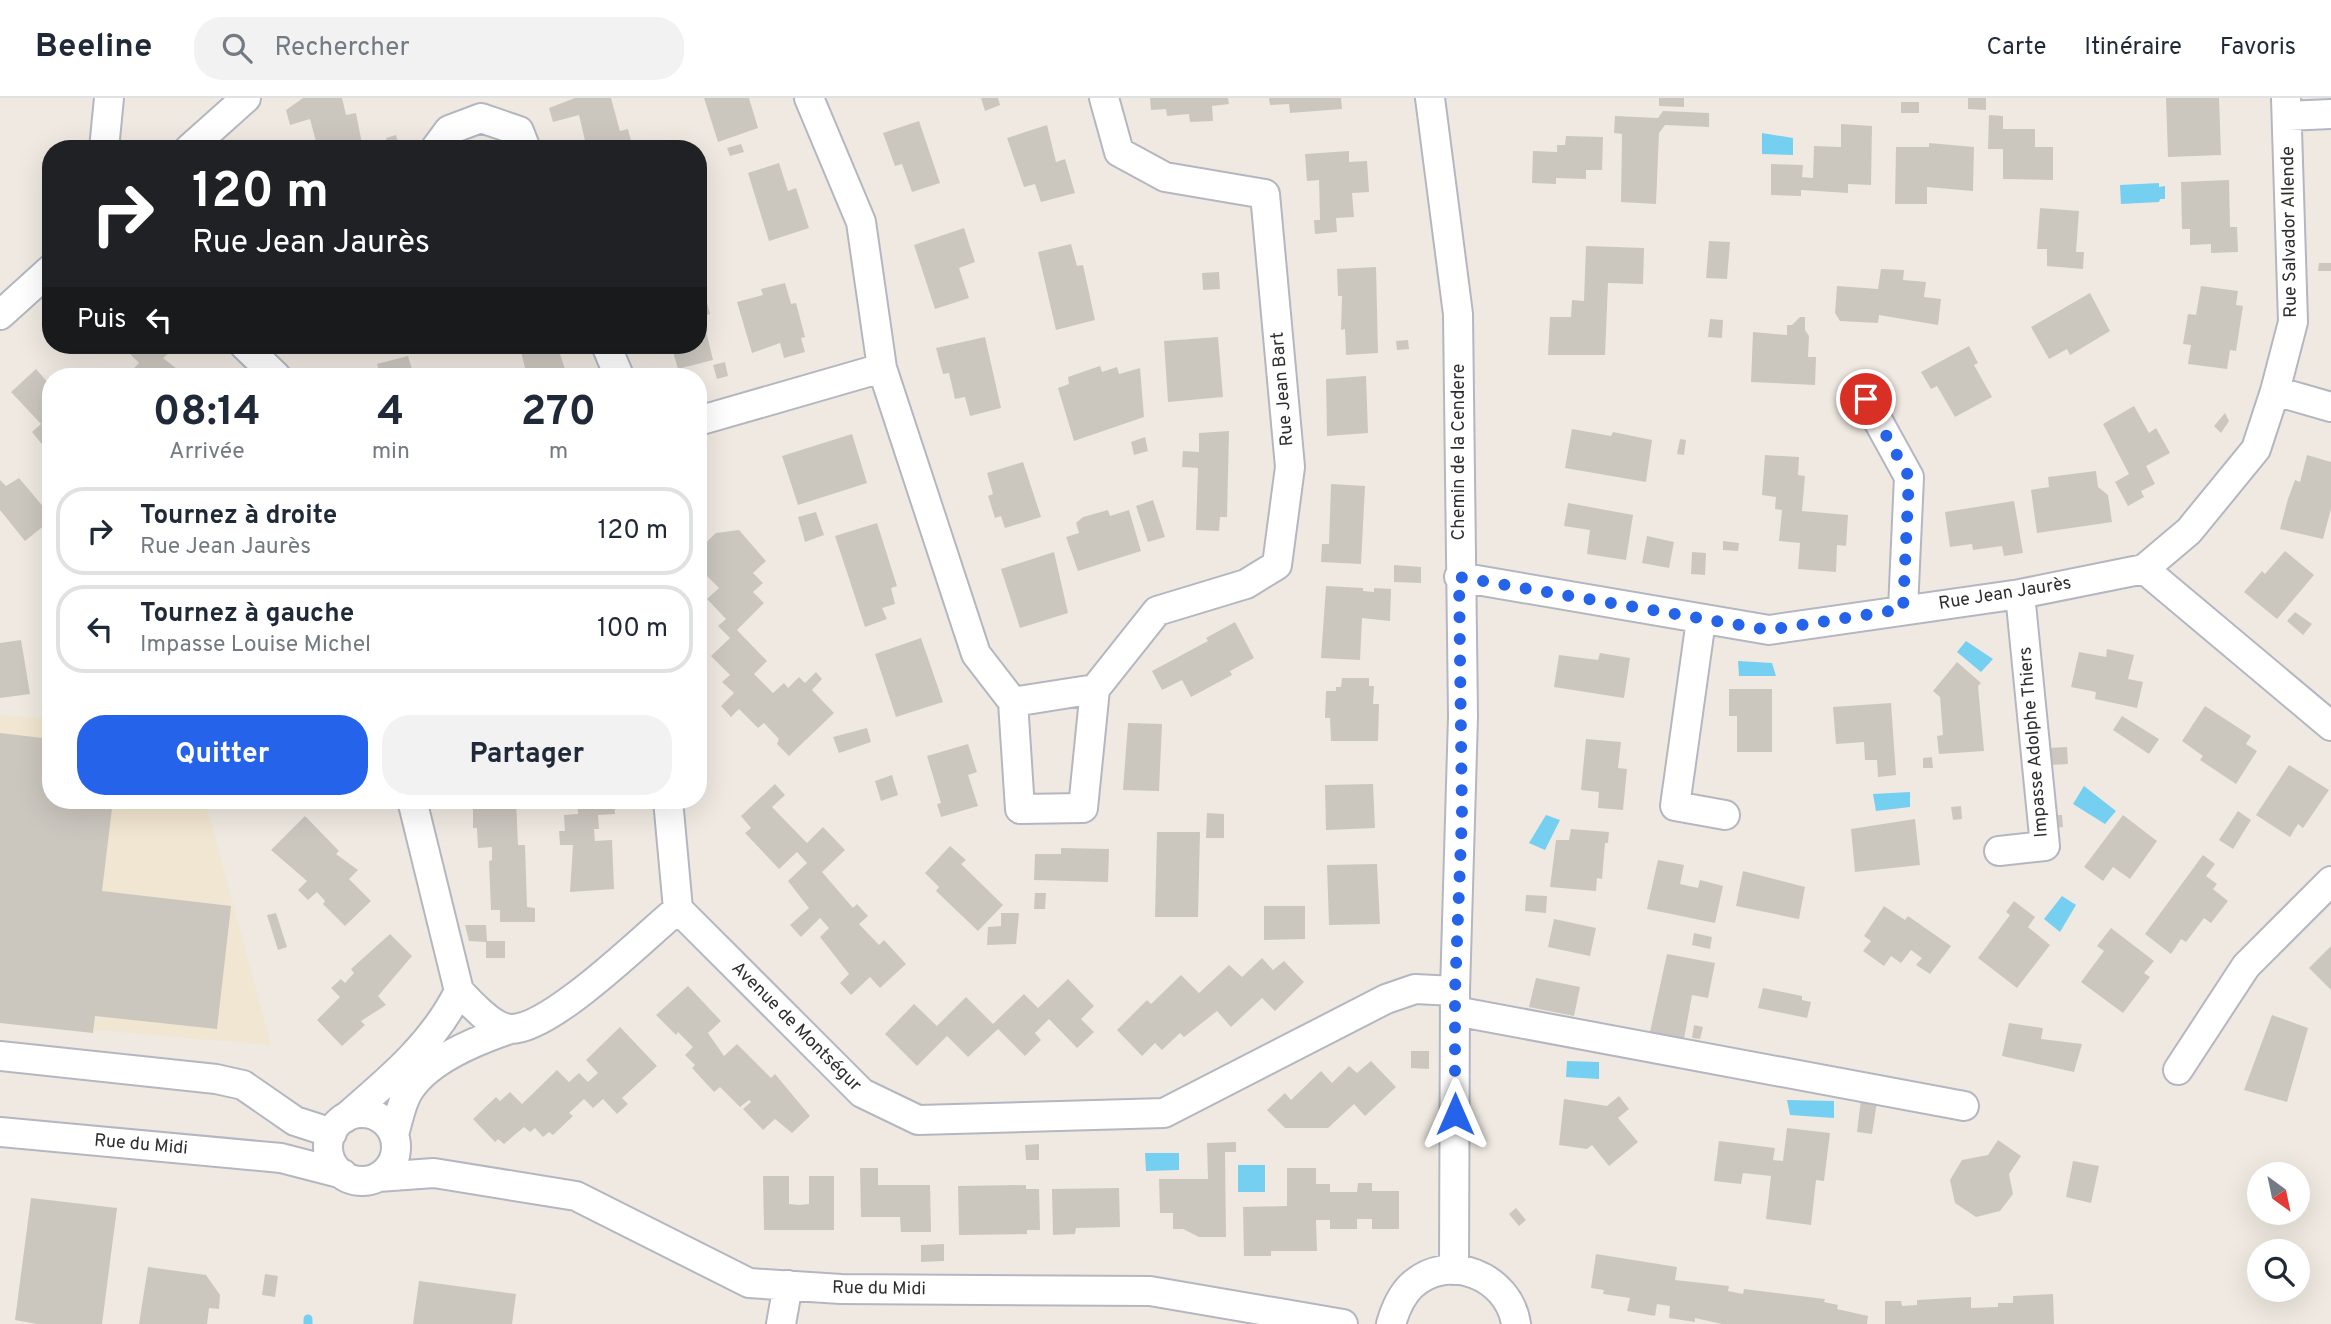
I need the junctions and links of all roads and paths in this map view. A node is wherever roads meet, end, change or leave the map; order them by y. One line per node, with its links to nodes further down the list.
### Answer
1 (110, 98): 8 (street)
2 (246, 98): 9 (street)
3 (809, 98): 16 (street)
4 (1104, 98): 26 (street, Rue Jean Bart)
5 (1430, 98): 22 (street, Chemin de la Cendere)
6 (2286, 107): 7 (street); 17 (street, Rue Salvador Allende)
7 (2331, 114)
8 (105, 140)
9 (198, 140)
10 (442, 140): 11 (street)
11 (522, 140)
12 (42, 278): 13 (street)
13 (0, 315)
14 (253, 354): 15 (street)
15 (268, 368)
16 (883, 368): 20 (street); 27 (street)
17 (2274, 391): 19 (street); 21 (street, Rue Salvador Allende)
18 (1866, 399): 24 (street)
19 (2331, 407)
20 (707, 418)
21 (2144, 569): 23 (street, Rue Jean Jaurès); 28 (street)
22 (1459, 577): 25 (street, Rue Jean Jaurès); 36 (street, Chemin de la Cendere)
23 (2020, 594): 24 (street, Rue Jean Jaurès); 32 (street, Impasse Adolphe Thiers)
24 (1903, 609): 25 (street, Rue Jean Jaurès)
25 (1702, 620): 31 (street)
26 (1096, 689): 27 (street); 27 (street)
27 (1013, 702)
28 (2331, 726)
29 (414, 809): 35 (street)
30 (669, 809): 34 (street)
31 (1725, 815)
32 (1999, 850)
33 (2331, 881): 39 (street)
34 (678, 909): 36 (street, Avenue de Montségur); 37 (street)
35 (459, 991): 37 (street); 41 (street)
36 (1455, 1001): 40 (street, Avenue de Montségur); 48 (street, Chemin de la Cendere)
37 (510, 1029): 43 (street)
38 (0, 1056): 41 (street)
39 (2178, 1070)
40 (1964, 1106)
41 (335, 1129): 43 (street, Rue du Midi); 44 (street, Rue du Midi); 46 (street)
42 (0, 1132): 44 (street, Rue du Midi)
43 (395, 1138): 45 (street, Rue du Midi); 47 (street)
44 (281, 1158): 46 (street, Rue du Midi)
45 (434, 1173): 47 (street, Rue du Midi); 49 (street, Rue du Midi)
46 (343, 1174): 47 (street, Rue du Midi)
47 (377, 1177)
48 (1454, 1270): 52 (street); 53 (street)
49 (788, 1285): 50 (street); 51 (street, Rue du Midi)
50 (781, 1324)
51 (1343, 1324)
52 (1390, 1324)
53 (1516, 1324)

